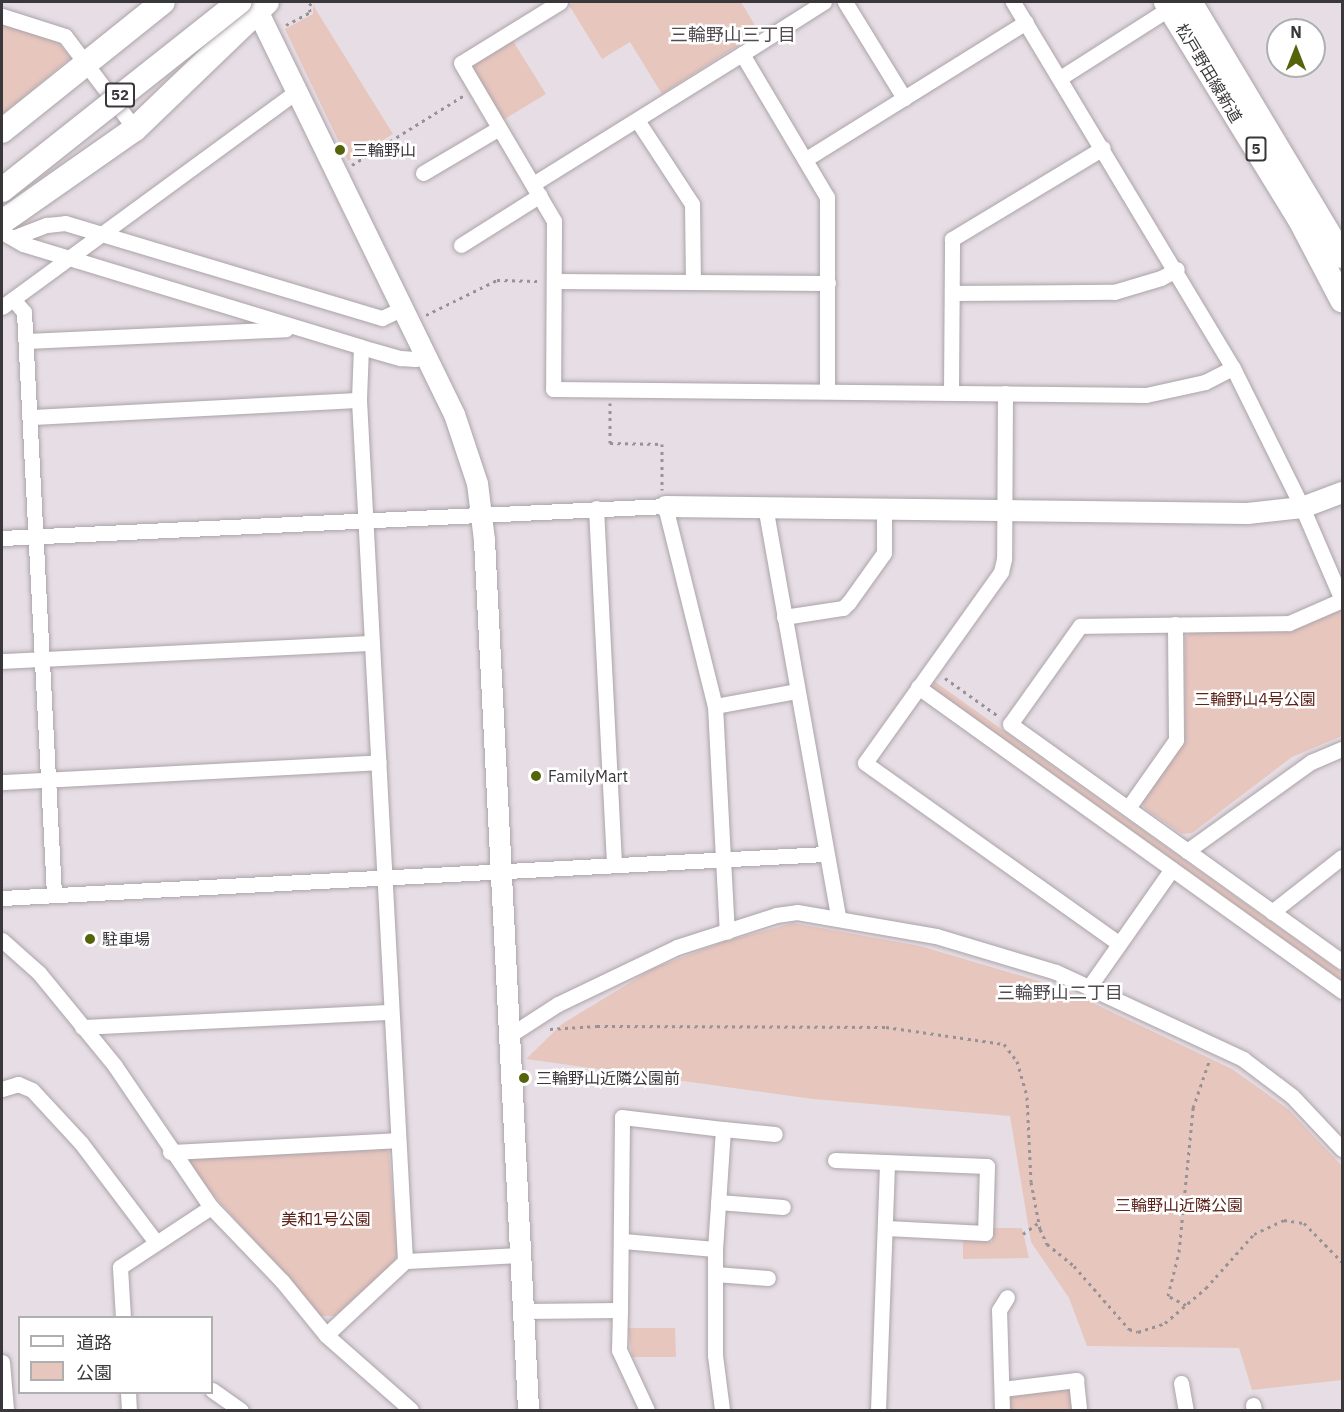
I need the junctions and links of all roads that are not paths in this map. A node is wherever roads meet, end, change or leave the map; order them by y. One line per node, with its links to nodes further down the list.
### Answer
1 (163, 2): 11 (main road)
2 (560, 2): 16 (street)
3 (824, 2): 10 (street)
4 (845, 2): 14 (street)
5 (1013, 2): 9 (street)
6 (254, 4): 13 (street); 17 (main road); 22 (main road, 52, bridge)
7 (1175, 4): 12 (street); 27 (main road, 5); 34 (main road, 松戸野田線新道 / 5)
8 (2, 16): 11 (street)
9 (1026, 22): 12 (street); 14 (street)
10 (742, 54): 15 (street); 20 (street)
11 (86, 64): 17 (street); 18 (main road)
12 (1060, 78): 19 (street)
13 (296, 92): 25 (street); 36 (street)
14 (904, 98): 20 (street)
15 (637, 120): 23 (street); 31 (street)
16 (499, 128): 21 (street); 23 (street)
17 (135, 129): 24 (main road)
18 (2, 131)
19 (1103, 148): 29 (street); 33 (street)
20 (806, 159): 32 (street)
21 (423, 173)
22 (2, 190)
23 (537, 190): 26 (street); 30 (street)
24 (6, 230): 25 (street); 28 (street)
25 (103, 234): 28 (street); 36 (street)
26 (462, 245)
27 (1342, 256)
28 (69, 258): 35 (street); 37 (street)
29 (1177, 269): 33 (street); 41 (street)
30 (555, 281): 31 (street); 42 (street)
31 (693, 282): 32 (street)
32 (828, 283): 42 (street)
33 (952, 293): 43 (street)
34 (1342, 300)
35 (7, 303): 38 (street)
36 (403, 308): 40 (street)
37 (297, 328): 38 (street); 39 (street)
38 (26, 341): 46 (street)
39 (361, 348): 40 (street); 45 (street)
40 (425, 354): 54 (street)
41 (1233, 368): 44 (street); 50 (street)
42 (827, 391): 43 (street)
43 (951, 392): 44 (street)
44 (1005, 393): 53 (street)
45 (359, 400): 46 (street); 55 (street)
46 (31, 417): 56 (street)
47 (1342, 492): 50 (street)
48 (664, 501): 49 (street); 51 (street); 65 (street)
49 (765, 506): 52 (street); 58 (street)
50 (1302, 507): 53 (street); 59 (street)
51 (596, 508): 54 (street); 75 (street)
52 (884, 508): 53 (street); 58 (street)
53 (1005, 510): 63 (street)
54 (480, 512): 55 (street); 77 (street)
55 (366, 519): 56 (street); 60 (street)
56 (36, 536): 57 (street); 61 (street)
57 (2, 538)
58 (784, 617): 64 (street)
59 (1175, 624): 70 (street); 70 (street)
60 (372, 643): 61 (street); 67 (street)
61 (41, 659): 62 (street); 68 (street)
62 (2, 661)
63 (918, 687): 76 (street); 85 (street)
64 (797, 691): 65 (street); 72 (street)
65 (715, 706): 74 (street)
66 (1342, 749): 71 (street)
67 (378, 762): 68 (street); 78 (street)
68 (48, 779): 69 (street); 79 (street)
69 (2, 782)
70 (1128, 808): 71 (street)
71 (1187, 852): 81 (street)
72 (825, 854): 74 (street); 82 (street)
73 (1342, 857): 81 (street)
74 (722, 861): 75 (street); 83 (street)
75 (614, 865): 77 (street)
76 (1173, 869): 85 (street); 88 (street)
77 (501, 872): 78 (street); 91 (street)
78 (386, 878): 79 (street); 89 (street)
79 (54, 894): 80 (street)
80 (2, 898)
81 (1272, 912): 86 (street)
82 (838, 917): 83 (street); 87 (street)
83 (727, 932): 91 (street)
84 (2, 940): 90 (street)
85 (1118, 943): 87 (street)
86 (1342, 962)
87 (1089, 987): 96 (street)
88 (1342, 992)
89 (390, 1012): 90 (street); 95 (street)
90 (82, 1027): 97 (street)
91 (510, 1035): 107 (street)
92 (2, 1089): 105 (street)
93 (723, 1129): 94 (street); 100 (street); 104 (street)
94 (775, 1134)
95 (398, 1140): 97 (street); 108 (street)
96 (1342, 1149)
97 (170, 1152): 102 (street)
98 (835, 1160): 99 (street)
99 (887, 1162): 103 (street); 103 (street)
100 (718, 1202): 101 (street); 106 (street)
101 (783, 1207)
102 (211, 1208): 105 (street); 115 (street)
103 (886, 1228): 128 (street)
104 (623, 1241): 106 (street); 112 (street)
105 (156, 1242): 114 (street)
106 (715, 1249): 109 (street)
107 (522, 1255): 108 (street); 113 (street)
108 (405, 1261): 115 (street)
109 (715, 1274): 110 (street); 127 (street)
110 (768, 1278)
111 (1007, 1297): 118 (street)
112 (620, 1310): 113 (street); 126 (street)
113 (524, 1311): 125 (street)
114 (123, 1316)
115 (326, 1335): 124 (street)
116 (2, 1362): 121 (street)
117 (1181, 1383): 131 (street)
118 (1002, 1389): 129 (street); 130 (street)
119 (213, 1390): 123 (street)
120 (128, 1394): 122 (street)
121 (6, 1410)
122 (129, 1410)
123 (242, 1410)
124 (411, 1410)
125 (528, 1410)
126 (647, 1410)
127 (722, 1410)
128 (878, 1410)
129 (1002, 1410)
130 (1079, 1410)
131 (1186, 1410)

